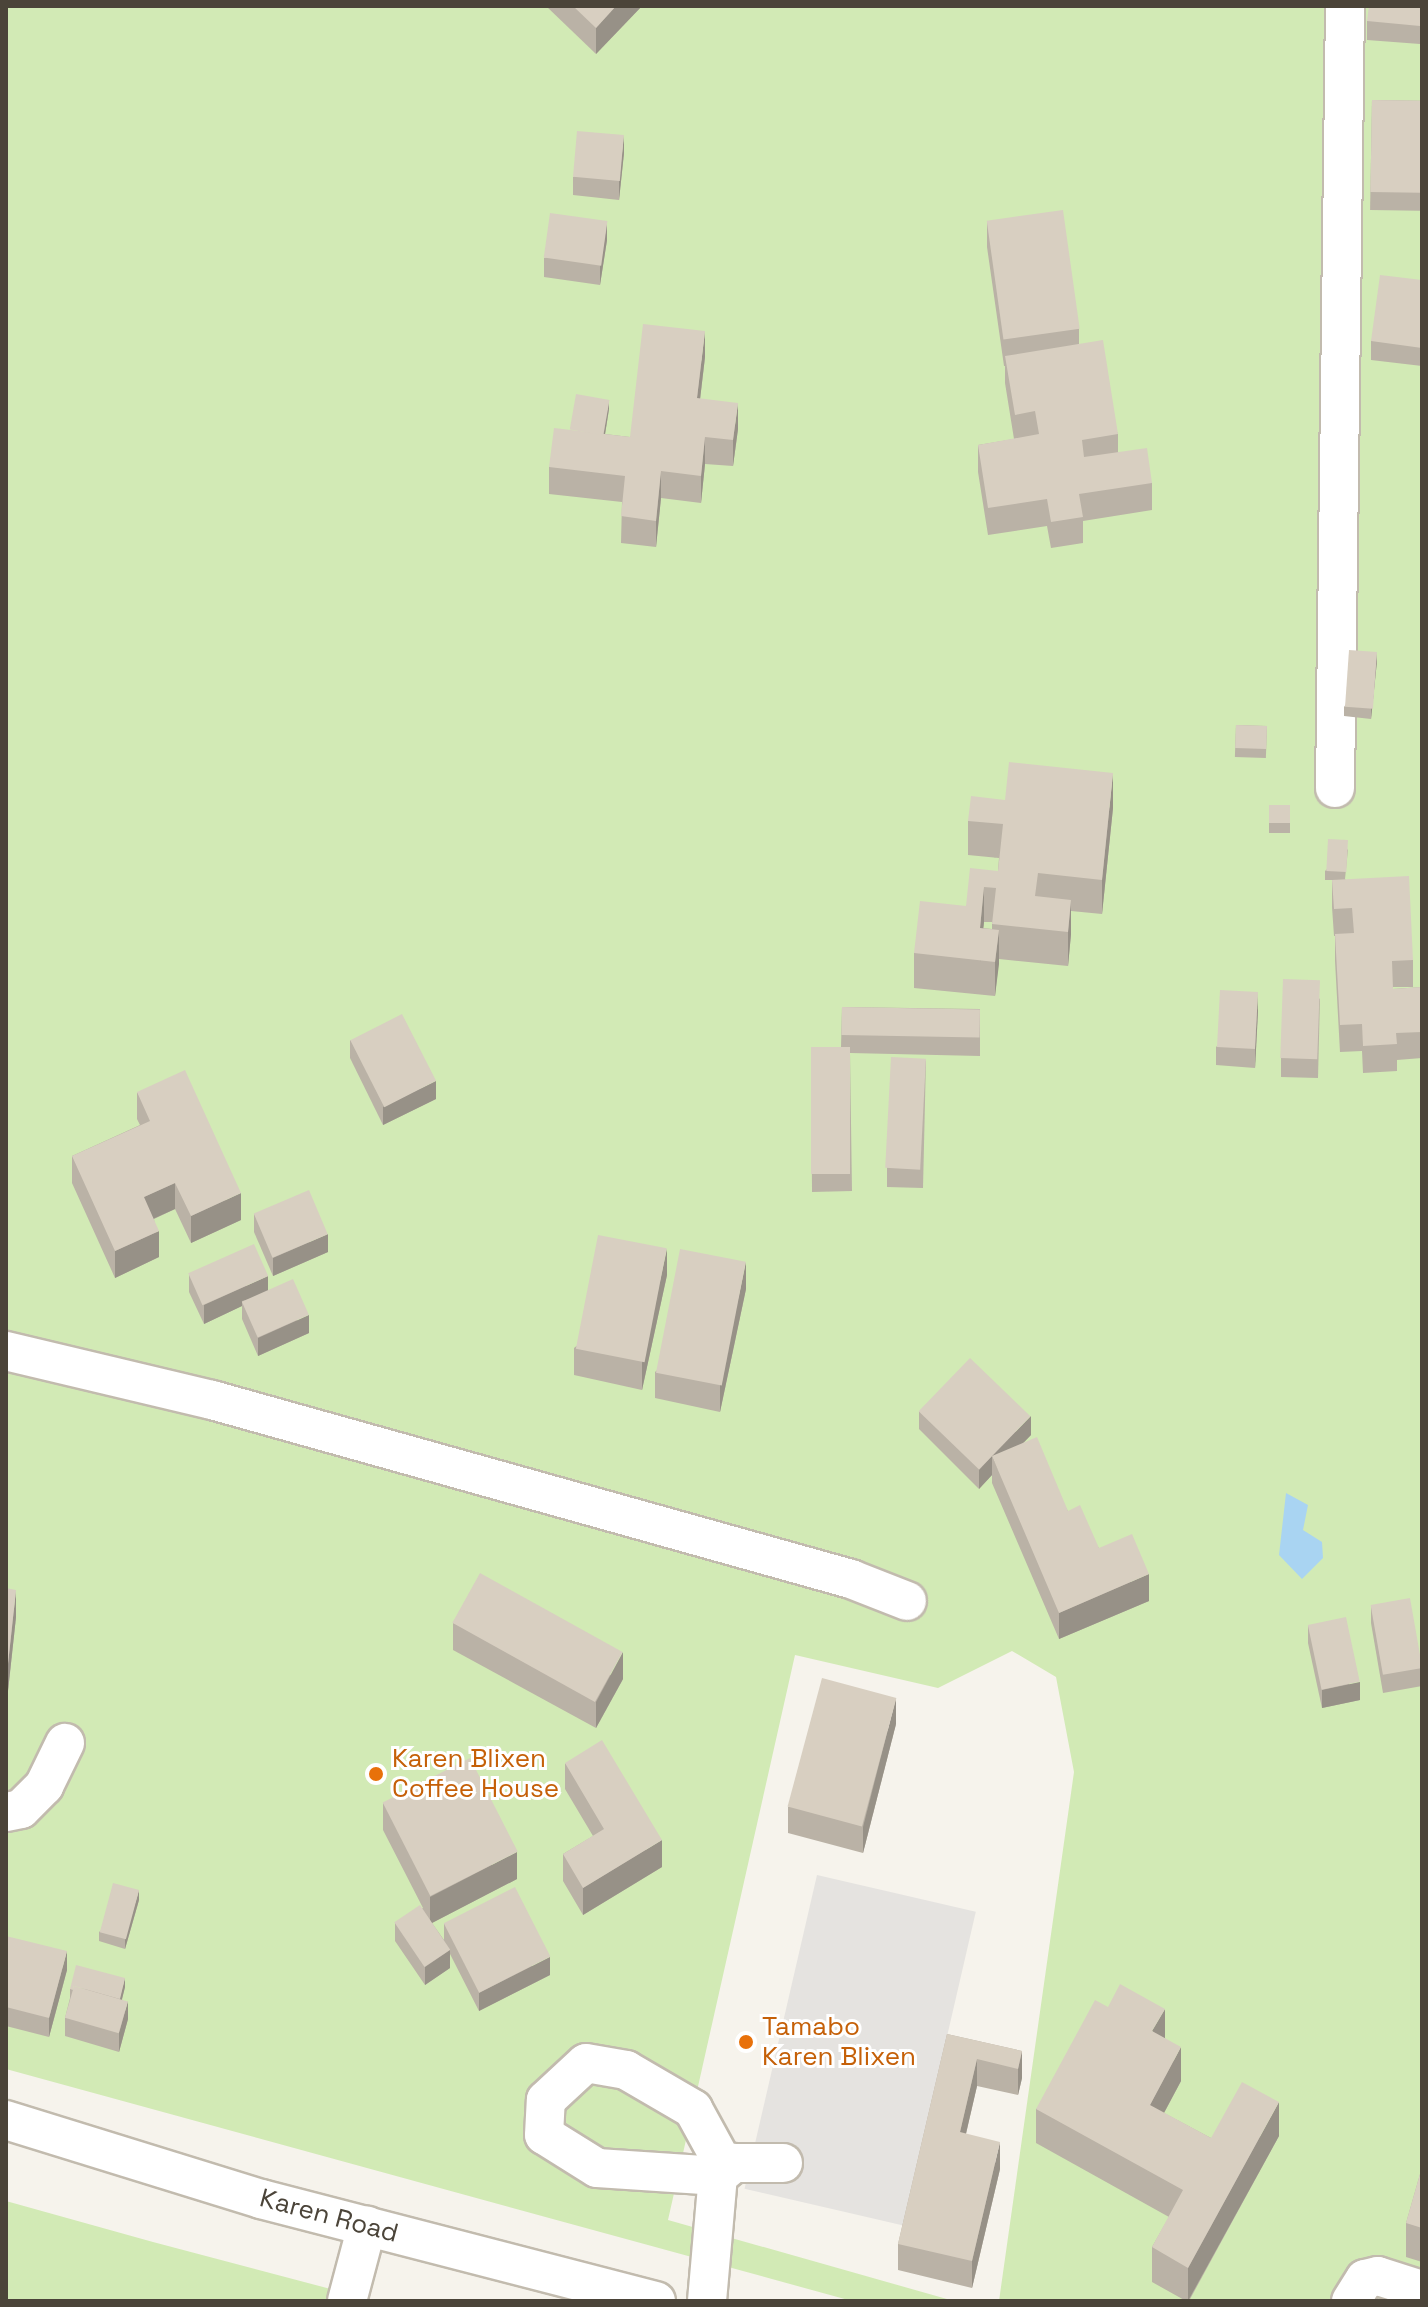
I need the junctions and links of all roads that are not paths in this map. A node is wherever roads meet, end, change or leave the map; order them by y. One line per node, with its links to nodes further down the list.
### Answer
1 (1345, 6): 2 (street)
2 (1335, 788)
3 (6, 1351): 4 (street)
4 (907, 1601)
5 (65, 1743): 6 (street)
6 (6, 1812)
7 (6, 2120): 9 (street, Karen Road)
8 (783, 2163): 13 (street)
9 (367, 2226): 11 (street); 12 (street, Karen Road)
10 (1422, 2290): 14 (street)
11 (347, 2301)
12 (656, 2301)
13 (707, 2301)
14 (1351, 2301)

